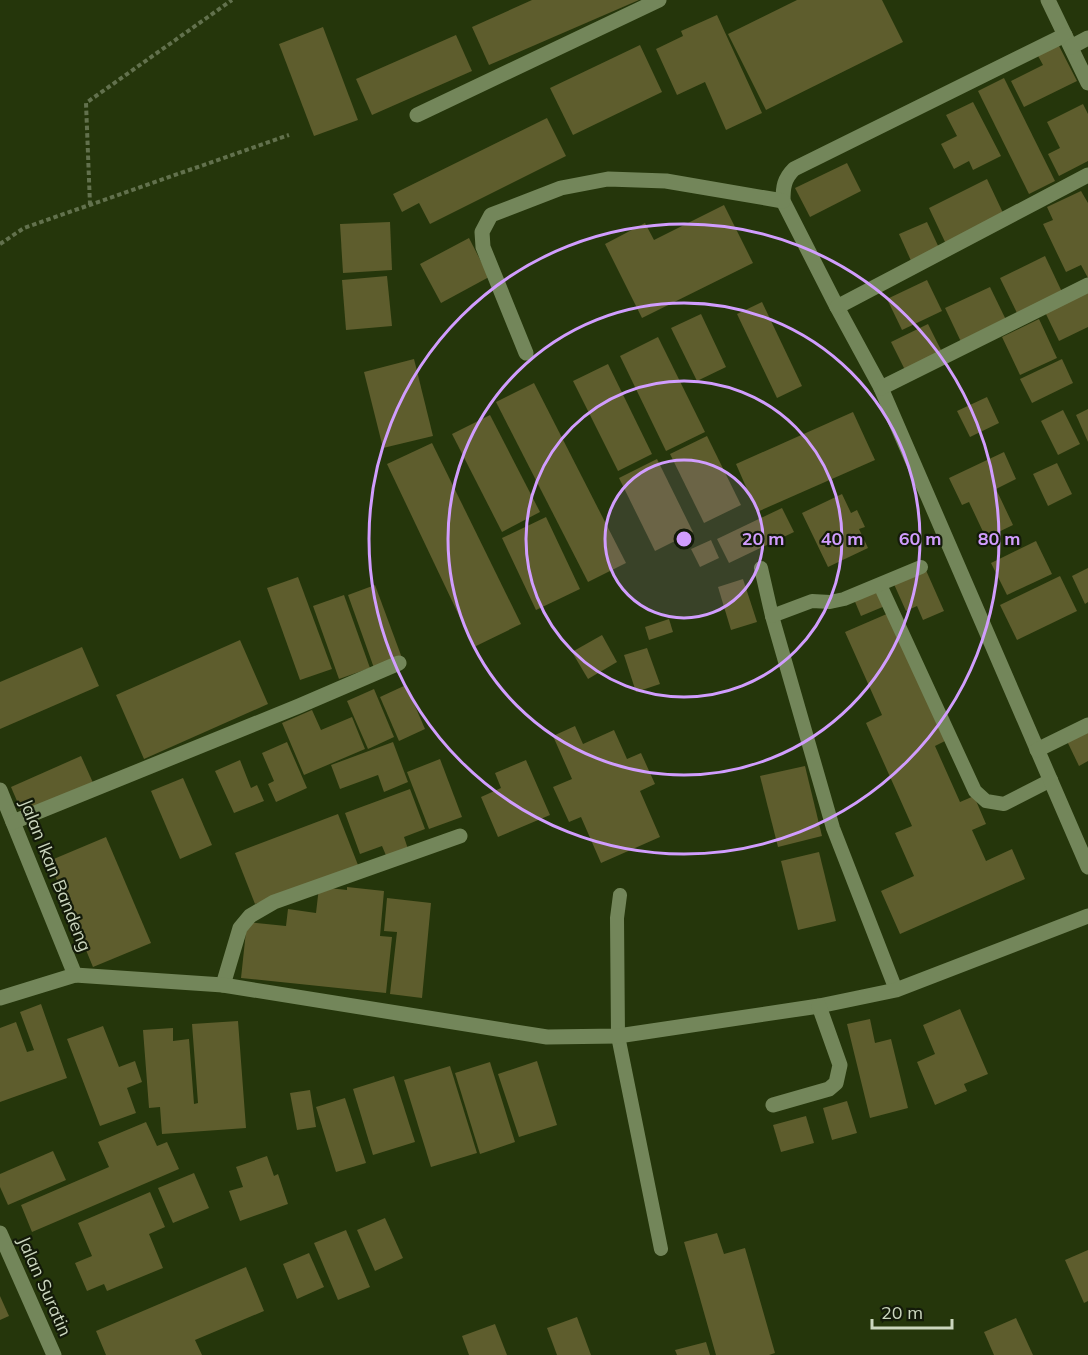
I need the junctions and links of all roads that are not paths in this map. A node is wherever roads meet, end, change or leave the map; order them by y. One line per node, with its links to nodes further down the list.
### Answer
1 (659, 0): 6 (street)
2 (1048, 0): 4 (street)
3 (1088, 38): 4 (street)
4 (1068, 41): 5 (street); 8 (street)
5 (1088, 83)
6 (417, 115)
7 (1088, 175): 10 (street)
8 (783, 201): 10 (street); 11 (street)
9 (1088, 285): 12 (street)
10 (837, 307): 12 (street)
11 (526, 353)
12 (881, 388): 19 (street)
13 (921, 567): 15 (lane)
14 (762, 568): 16 (lane)
15 (880, 585): 16 (lane); 20 (lane)
16 (772, 616): 29 (lane)
17 (399, 663): 22 (street)
18 (1088, 725): 19 (street)
19 (1037, 750): 20 (street)
20 (1051, 780): 24 (street)
21 (0, 790): 22 (street, Jalan Ikan Bandeng)
22 (13, 822): 27 (street, Jalan Ikan Bandeng)
23 (460, 836): 28 (street)
24 (1088, 867)
25 (620, 896): 32 (lane)
26 (1088, 916): 29 (street)
27 (75, 975): 28 (street); 30 (street)
28 (223, 985): 32 (street)
29 (896, 990): 31 (street)
30 (0, 998)
31 (819, 1006): 32 (street); 33 (street)
32 (618, 1036): 35 (lane)
33 (773, 1105)
34 (0, 1233): 36 (street, Jalan Suratin)
35 (661, 1248)
36 (54, 1355)

